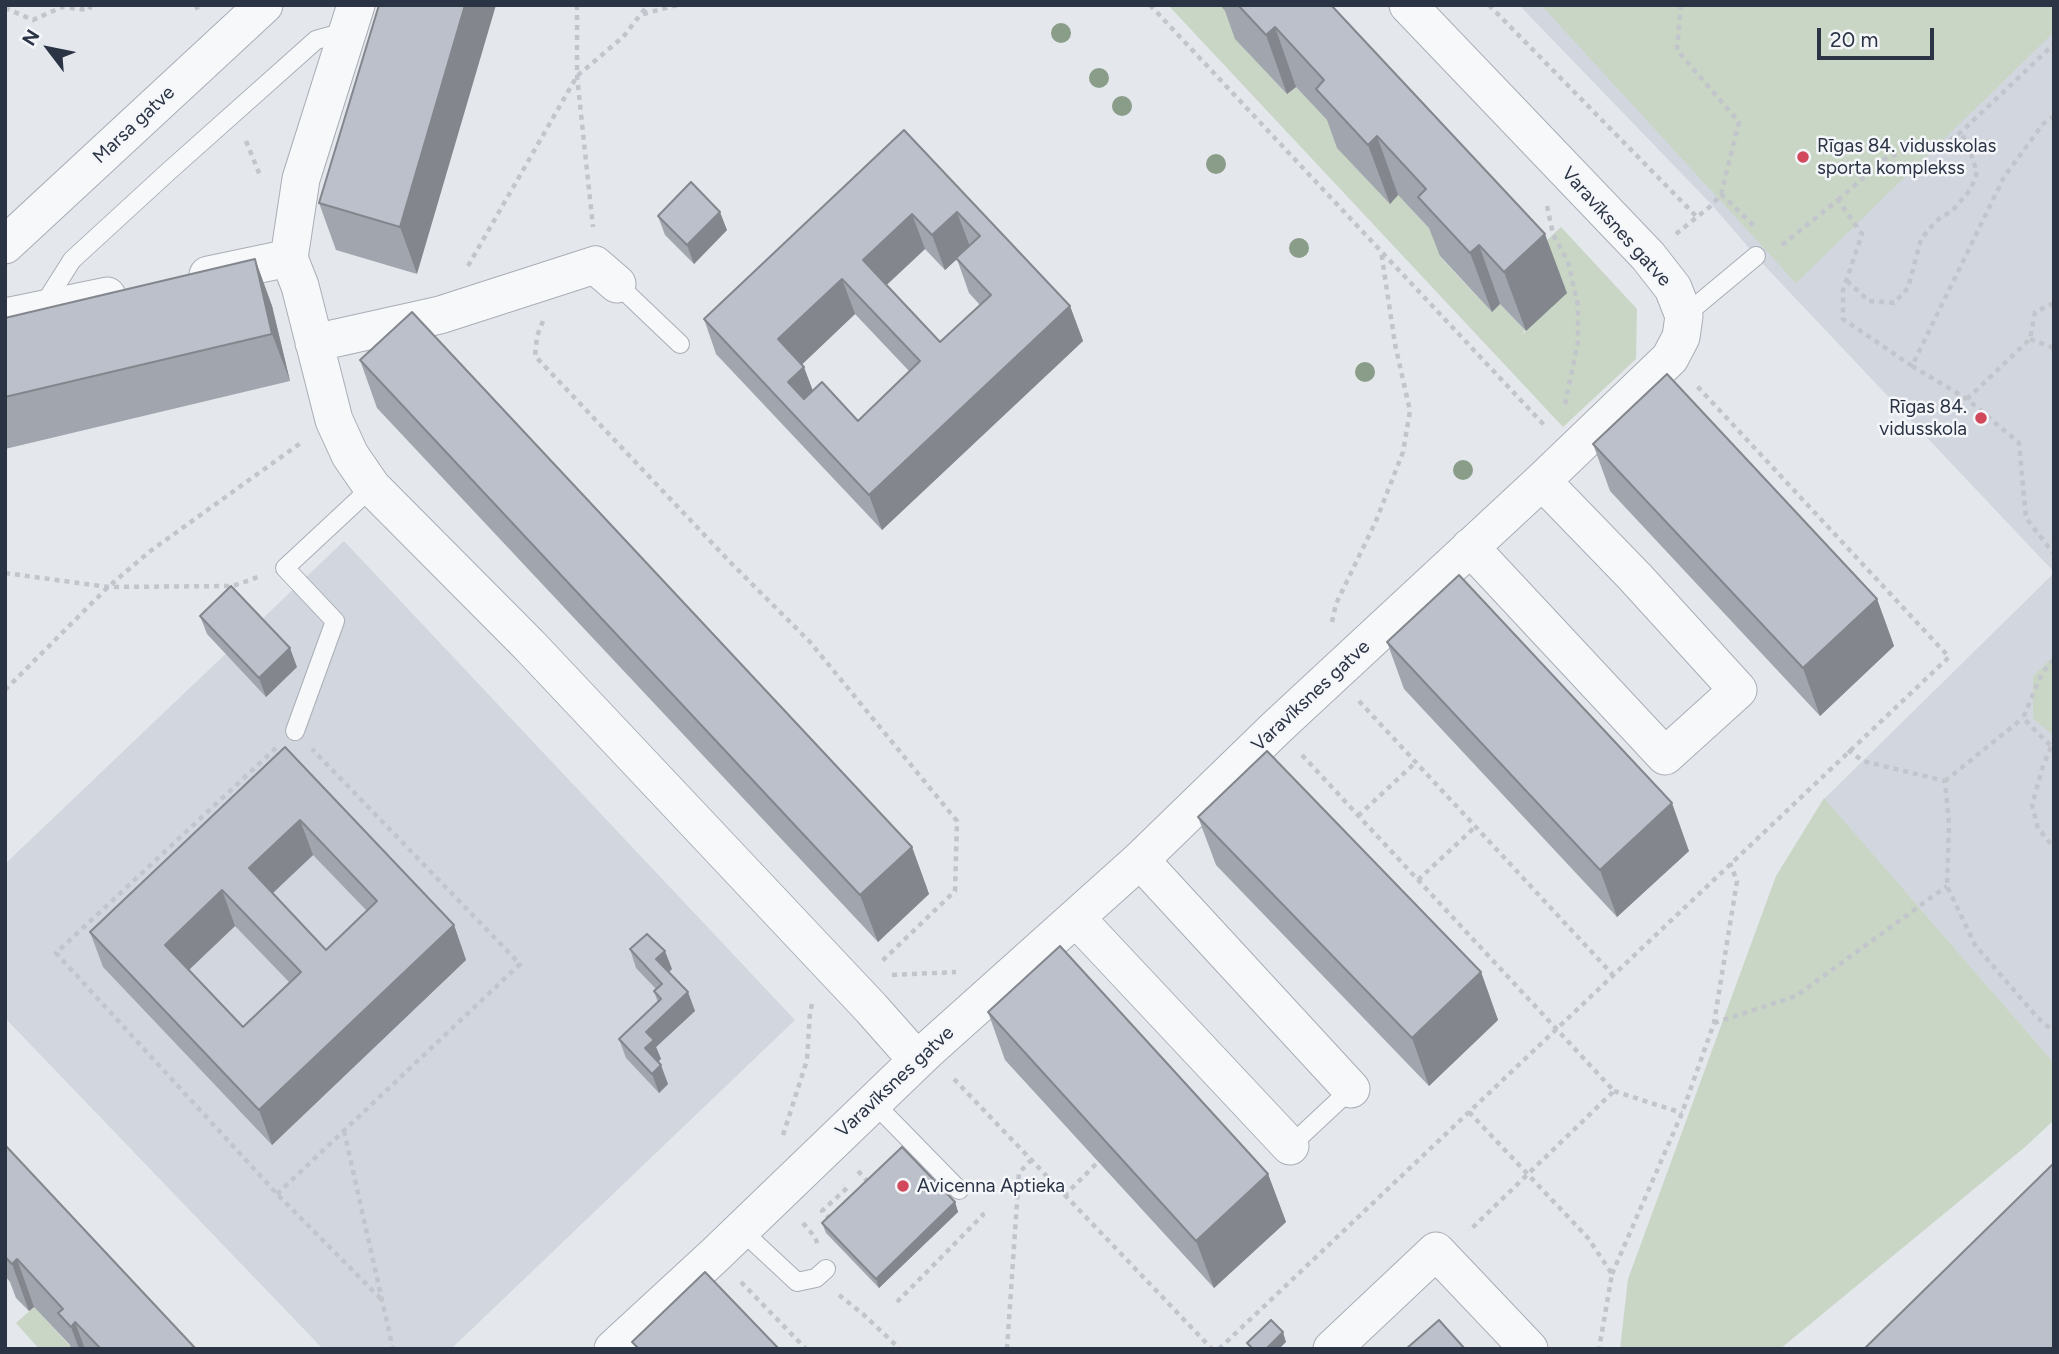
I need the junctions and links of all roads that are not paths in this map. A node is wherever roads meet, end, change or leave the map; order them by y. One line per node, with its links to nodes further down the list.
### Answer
1 (264, 5): 4 (street, Marsa gatve)
2 (1408, 5): 9 (street, Varavīksnes gatve)
3 (353, 18): 6 (street); 8 (lane)
4 (5, 244)
5 (1756, 256): 9 (lane)
6 (289, 258): 8 (street); 11 (street)
7 (606, 274): 11 (street); 12 (lane)
8 (41, 309): 10 (street)
9 (1684, 316): 13 (street, Varavīksnes gatve)
10 (5, 317)
11 (314, 343): 14 (street)
12 (680, 344)
13 (1542, 481): 15 (street, Varavīksnes gatve); 15 (street)
14 (372, 487): 16 (lane); 19 (street)
15 (1470, 547): 17 (street, Varavīksnes gatve)
16 (295, 731)
17 (1140, 860): 18 (street, Varavīksnes gatve); 20 (street)
18 (1076, 918): 19 (street, Varavīksnes gatve); 22 (street)
19 (922, 1055): 21 (street, Varavīksnes gatve)
20 (1351, 1089): 22 (lane)
21 (873, 1102): 23 (lane); 24 (street, Varavīksnes gatve)
22 (1290, 1146)
23 (959, 1189)
24 (740, 1230): 25 (lane); 26 (street, Varavīksnes gatve)
25 (821, 1273)
26 (613, 1349)
27 (1332, 1349): 28 (street)
28 (1529, 1349)

